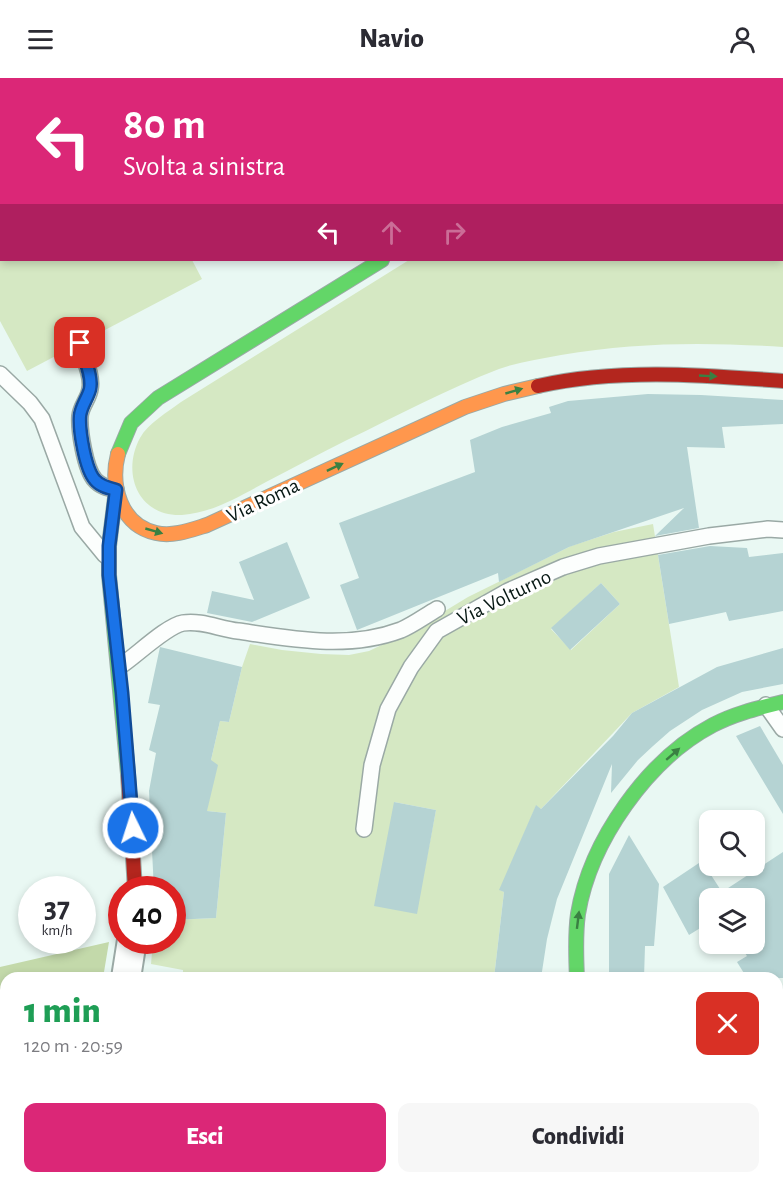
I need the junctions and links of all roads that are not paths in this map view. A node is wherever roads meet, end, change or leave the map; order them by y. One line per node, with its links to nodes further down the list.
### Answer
1 (380, 261): 5 (street)
2 (80, 343): 5 (lane)
3 (0, 374): 7 (lane)
4 (783, 381): 5 (street, Via Roma, one-way to 4)
5 (116, 490): 7 (street)
6 (783, 530): 13 (lane, Via Volturno)
7 (109, 559): 9 (street)
8 (437, 609): 9 (lane)
9 (119, 667): 14 (street)
10 (783, 702): 11 (street)
11 (766, 705): 12 (lane); 17 (street, one-way to 11)
12 (783, 729)
13 (364, 829)
14 (134, 876)
15 (130, 954): 16 (street)
16 (127, 972)
17 (577, 972)

